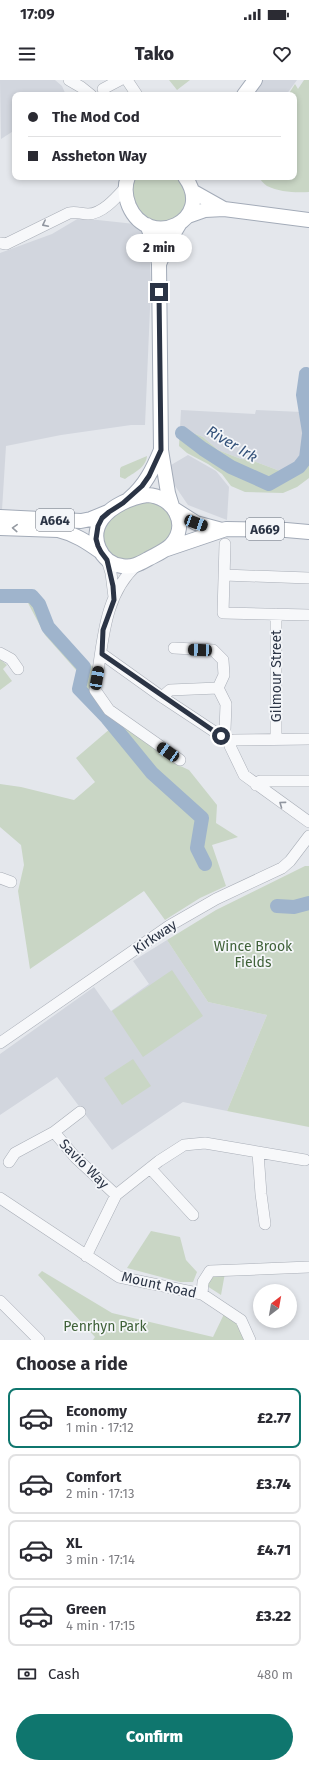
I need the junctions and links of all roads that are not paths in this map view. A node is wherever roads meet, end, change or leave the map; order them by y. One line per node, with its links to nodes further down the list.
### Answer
1 (69, 80): 6 (street)
2 (120, 80): 5 (street)
3 (127, 80): 7 (street)
4 (255, 80): 8 (main road)
5 (103, 89)
6 (87, 92)
7 (135, 92)
8 (246, 92)
9 (186, 180): 11 (main road)
10 (127, 183): 12 (street); 13 (main road, A664)
11 (192, 191): 14 (main road); 15 (main road, A664)
12 (108, 204): 13 (street); 18 (street, one-way to 18)
13 (130, 208): 17 (main road, A664)
14 (224, 209): 15 (main road); 16 (main road)
15 (184, 220): 17 (main road); 19 (main road, A664)
16 (309, 220)
17 (147, 225): 19 (main road, A664)
18 (1, 244)
19 (159, 264): 20 (main road, A664)
20 (161, 450): 21 (main road, A664); 22 (main road, A664)
21 (123, 503): 22 (main road, A664); 23 (main road, A664)
22 (173, 507): 26 (main road); 29 (main road, A664)
23 (109, 512): 24 (main road, A664); 30 (main road, A664)
24 (0, 517)
25 (0, 528): 30 (main road, A664, one-way to 25)
26 (222, 530): 27 (main road, A669); 29 (main road)
27 (309, 532)
28 (225, 544): 32 (street)
29 (167, 549): 31 (main road, A664)
30 (104, 556): 31 (main road, A664); 34 (street)
31 (137, 565): 34 (street)
32 (224, 575): 33 (street); 35 (street)
33 (309, 578)
34 (114, 600): 39 (street)
35 (276, 614): 36 (street); 43 (street, Gilmour Street)
36 (309, 614)
37 (174, 648): 41 (street)
38 (0, 653): 40 (street)
39 (102, 654): 42 (street); 45 (street)
40 (18, 669)
41 (218, 688): 42 (street); 42 (street)
42 (162, 697)
43 (276, 739): 44 (street); 47 (street)
44 (309, 739)
45 (180, 760)
46 (309, 781): 47 (street)
47 (256, 784): 48 (street, one-way to 47)
48 (309, 822)
49 (309, 836): 52 (street, Kirkway)
50 (0, 878): 51 (street)
51 (11, 882)
52 (0, 1042)
53 (80, 1112): 54 (street, Savio Way)
54 (54, 1132): 56 (street, Savio Way); 59 (street, Savio Way)
55 (258, 1153): 57 (street); 58 (street); 62 (street)
56 (10, 1155)
57 (305, 1160)
58 (150, 1168): 59 (street); 61 (street)
59 (116, 1195): 63 (street)
60 (0, 1198): 63 (street, Mount Road)
61 (193, 1215)
62 (266, 1224)
63 (86, 1256): 65 (street, Mount Road)
64 (309, 1267): 65 (street)
65 (202, 1294): 68 (street, Mount Road)
66 (0, 1301): 67 (street)
67 (39, 1340)
68 (250, 1340)

